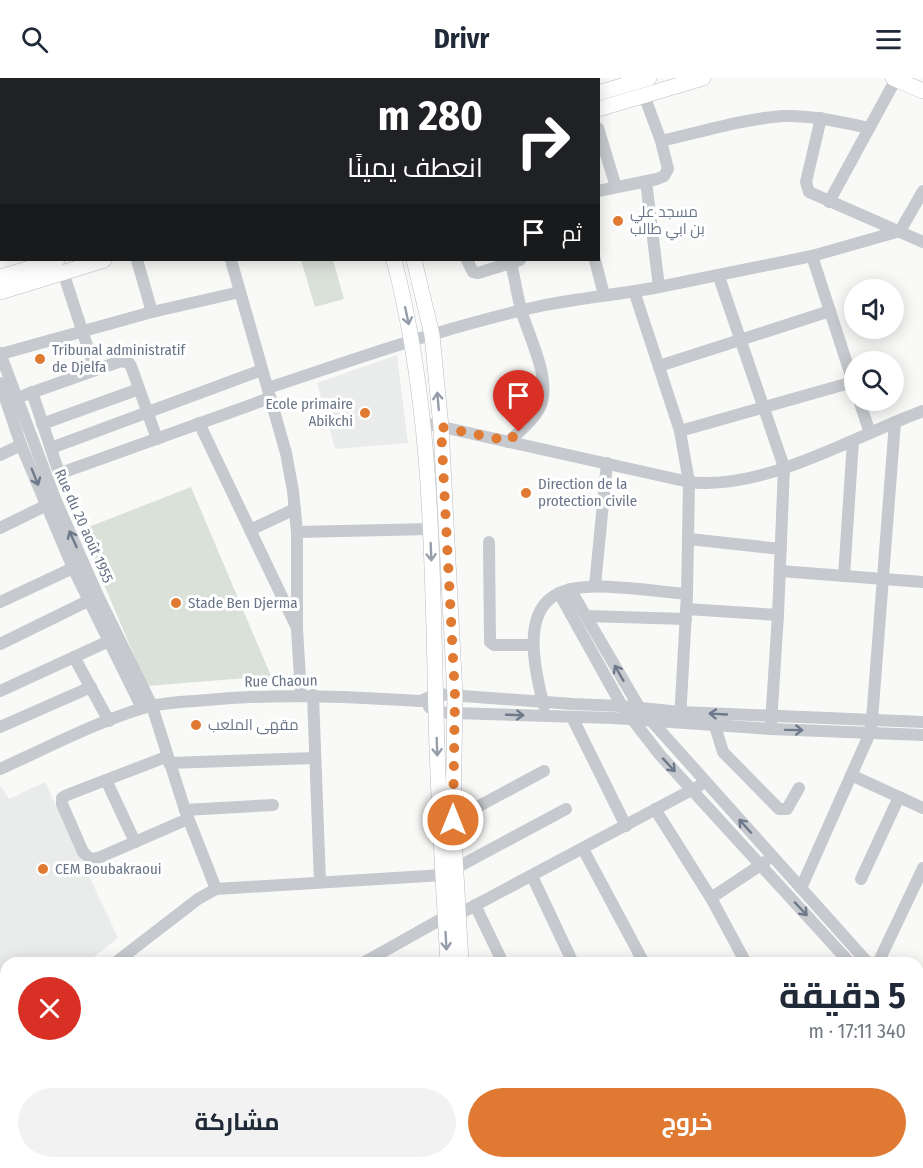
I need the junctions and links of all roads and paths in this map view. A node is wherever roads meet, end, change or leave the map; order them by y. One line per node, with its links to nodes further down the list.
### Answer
1 (703, 78): 6 (main road)
2 (641, 79): 5 (main road); 6 (street)
3 (894, 79): 4 (main road); 9 (street)
4 (923, 91)
5 (600, 92)
6 (644, 96): 7 (main road); 11 (street)
7 (600, 108)
8 (821, 118): 9 (street); 11 (street); 16 (street)
9 (869, 128): 16 (street)
10 (600, 135): 13 (street)
11 (661, 141): 12 (street)
12 (646, 182): 13 (street); 31 (street)
13 (616, 187): 14 (street)
14 (600, 191)
15 (923, 191): 17 (street)
16 (829, 202): 17 (street)
17 (900, 231): 18 (street); 19 (street)
18 (923, 242)
19 (812, 256): 29 (street); 37 (street)
20 (97, 261): 28 (main road)
21 (137, 261): 38 (street)
22 (231, 261): 34 (street)
23 (394, 261): 42 (main road, one-way to 42)
24 (414, 261): 40 (main road)
25 (468, 261): 26 (street)
26 (516, 261): 36 (street)
27 (595, 261): 35 (street)
28 (60, 266): 30 (main road); 33 (main road); 39 (street)
29 (719, 276): 31 (street); 41 (street)
30 (0, 277)
31 (658, 288): 32 (street)
32 (634, 291): 35 (street); 45 (street)
33 (0, 292)
34 (240, 292): 38 (street); 47 (street)
35 (604, 295): 36 (street)
36 (522, 311): 40 (street); 65 (street)
37 (830, 311): 41 (street); 44 (street)
38 (152, 312): 39 (street)
39 (82, 331): 43 (street); 46 (street)
40 (432, 335): 42 (street); 61 (main road, one-way to 40)
41 (740, 340): 45 (street); 53 (street)
42 (413, 341): 52 (street); 59 (main road)
43 (0, 353): 51 (street, Rue du 20 août 1955)
44 (844, 354)
45 (659, 366): 62 (street)
46 (95, 370): 49 (street); 50 (street)
47 (262, 370): 52 (street); 56 (street)
48 (844, 388): 53 (street)
49 (139, 389): 56 (street); 60 (street)
50 (32, 392): 51 (street); 60 (street)
51 (7, 393): 67 (street, Rue du 20 août 1955); 73 (street, Rue du 20 août 1955)
52 (269, 393): 58 (street); 74 (street)
53 (764, 409): 62 (street); 71 (street)
54 (863, 411): 63 (street)
55 (923, 411): 57 (street)
56 (147, 413): 64 (street); 68 (street)
57 (895, 422): 63 (street); 85 (street)
58 (200, 423): 64 (street); 77 (street)
59 (424, 423): 61 (street); 76 (main road)
60 (42, 424): 68 (street)
61 (441, 427): 65 (street); 104 (main road)
62 (680, 431): 72 (street)
63 (870, 433): 66 (street)
64 (156, 438): 68 (street)
65 (508, 441): 70 (street)
66 (853, 441): 71 (street); 84 (street)
67 (21, 445): 69 (street); 73 (street, Rue du 20 août 1955, one-way to 73)
68 (51, 448)
69 (0, 455)
70 (608, 463): 72 (street); 87 (street)
71 (784, 467): 72 (street); 81 (street)
72 (689, 482): 79 (street)
73 (51, 503): 75 (street); 82 (street, Rue du 20 août 1955); 90 (street, Rue du 20 août 1955, one-way to 73)
74 (295, 509): 77 (street); 78 (street)
75 (0, 528)
76 (430, 529): 78 (street); 102 (main road, one-way to 102)
77 (250, 530): 95 (street)
78 (297, 532): 95 (street)
79 (689, 539): 81 (street); 89 (street)
80 (489, 542): 98 (street)
81 (781, 549): 83 (street)
82 (73, 568): 90 (street, Rue du 20 août 1955); 91 (street)
83 (780, 571): 84 (street); 93 (street)
84 (844, 576): 85 (street)
85 (883, 578): 86 (street); 117 (street)
86 (923, 582)
87 (595, 585): 88 (street); 89 (street)
88 (565, 591): 94 (street); 98 (street); 107 (street)
89 (687, 594): 92 (street)
90 (94, 598): 96 (street, Rue du 20 août 1955); 97 (street); 108 (street, Rue du 20 août 1955)
91 (0, 602)
92 (686, 614): 93 (street); 94 (street); 115 (street)
93 (778, 615): 113 (street)
94 (586, 616): 109 (street, one-way to 94)
95 (297, 629): 103 (street)
96 (109, 641): 99 (street); 108 (street, Rue du 20 août 1955)
97 (0, 644)
98 (533, 645): 105 (street)
99 (74, 657): 100 (street); 101 (street)
100 (91, 687): 118 (street); 122 (street)
101 (0, 691)
102 (436, 694): 104 (street); 106 (street, Rue Chaoun); 110 (main road)
103 (307, 695): 106 (street, Rue Chaoun); 108 (street, Rue Chaoun); 126 (street)
104 (455, 696): 105 (street); 111 (main road)
105 (543, 700): 107 (street); 112 (street)
106 (421, 701): 110 (street)
107 (622, 706): 109 (street); 116 (street)
108 (147, 707): 118 (street, Rue Chaoun); 127 (street)
109 (639, 707): 115 (street); 119 (street)
110 (436, 712): 111 (street); 148 (main road, one-way to 148)
111 (454, 713): 112 (street, one-way to 112); 141 (main road)
112 (547, 716): 114 (street)
113 (771, 716): 115 (street, one-way to 115); 117 (street); 123 (street)
114 (572, 717): 116 (street); 142 (street)
115 (680, 718): 119 (street); 121 (street)
116 (632, 720): 119 (street); 134 (street, one-way to 134)
117 (872, 720): 120 (street); 124 (street)
118 (109, 721): 128 (street, Rue Chaoun)
119 (651, 721): 132 (street)
120 (923, 722)
121 (715, 726): 123 (street); 133 (street)
122 (0, 728)
123 (771, 729): 124 (street, one-way to 124)
124 (870, 733): 125 (street); 130 (street)
125 (923, 735)
126 (315, 758): 127 (street); 151 (street)
127 (168, 760): 131 (street); 140 (street)
128 (0, 769)
129 (544, 771): 141 (street)
130 (851, 774): 135 (street); 152 (street)
131 (106, 780): 143 (street); 143 (street)
132 (706, 782): 134 (street); 145 (street, one-way to 132)
133 (799, 788)
134 (692, 790): 139 (street); 146 (street)
135 (899, 797): 137 (street); 150 (street)
136 (273, 805): 140 (street)
137 (923, 808)
138 (566, 809): 148 (street)
139 (656, 809): 142 (street); 154 (street)
140 (187, 814): 143 (street); 153 (street)
141 (453, 820): 148 (main road)
142 (626, 826): 144 (street)
143 (135, 842)
144 (583, 849): 149 (street); 163 (street)
145 (773, 857): 146 (street); 152 (street)
146 (761, 865): 154 (street); 165 (street, one-way to 165)
147 (923, 868): 167 (street)
148 (449, 872): 151 (street); 156 (main road)
149 (532, 876): 155 (street); 162 (street)
150 (861, 879)
151 (320, 882): 153 (street)
152 (801, 888): 166 (street)
153 (216, 889): 157 (street)
154 (711, 898): 164 (street)
155 (475, 905): 156 (street); 161 (street)
156 (452, 916): 158 (street); 159 (main road, one-way to 159); 160 (main road)
157 (123, 957)
158 (375, 957)
159 (449, 957)
160 (460, 957)
161 (500, 957)
162 (570, 957)
163 (641, 957)
164 (743, 957)
165 (845, 957)
166 (860, 957)
167 (881, 957)

